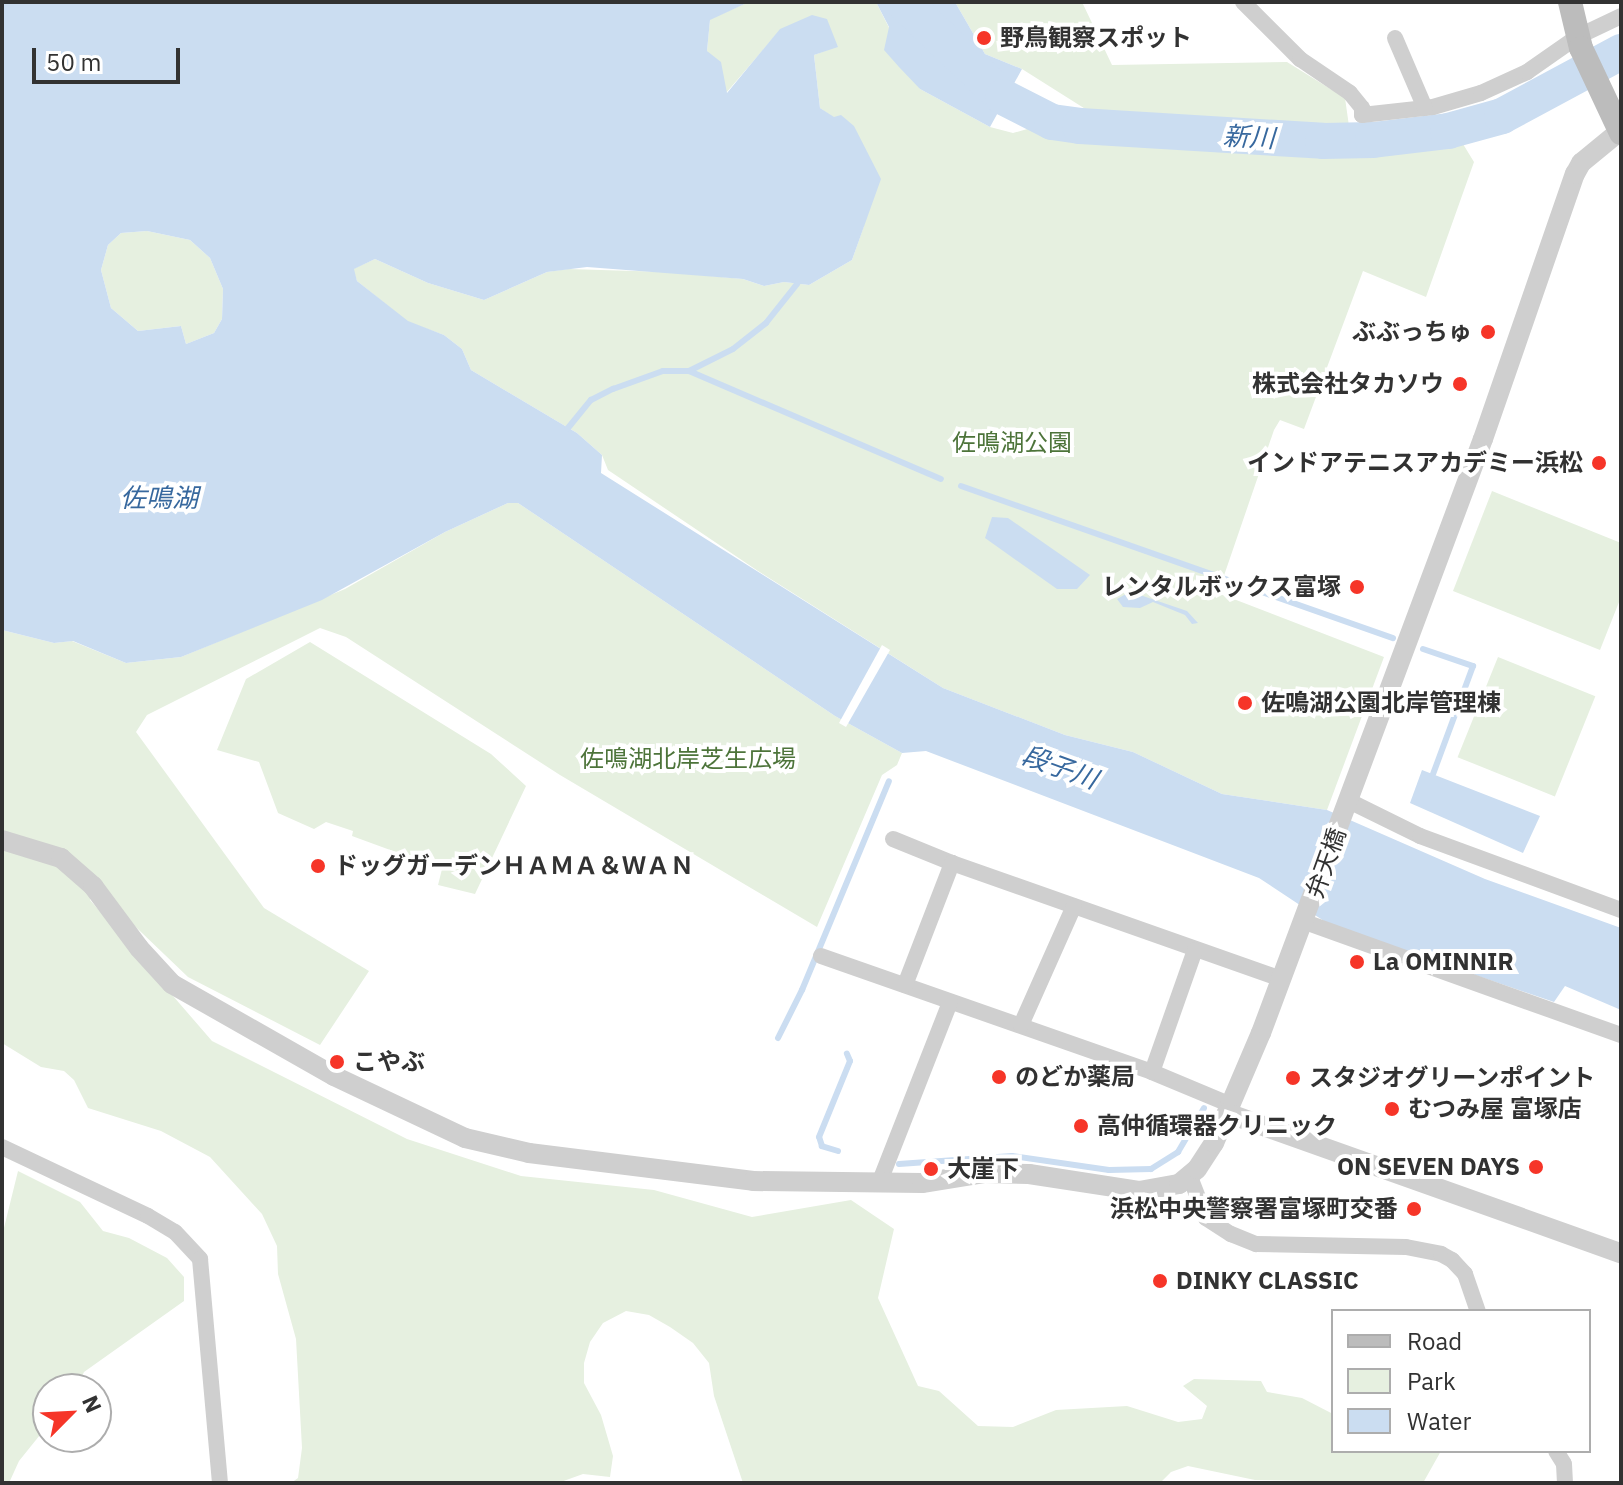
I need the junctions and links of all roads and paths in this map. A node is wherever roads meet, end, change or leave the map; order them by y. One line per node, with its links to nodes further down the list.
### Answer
1 (1243, 2): 7 (street)
2 (1570, 2): 5 (main road)
3 (1621, 16): 5 (street)
4 (1395, 38): 7 (street)
5 (1579, 43): 6 (main road); 7 (street)
6 (1607, 92): 8 (main road)
7 (1425, 108)
8 (1620, 132): 9 (street, 弁天橋)
9 (1346, 806): 14 (street); 15 (street, 弁天橋)
10 (893, 839): 12 (street)
11 (2, 840): 26 (street)
12 (952, 863): 13 (street); 19 (street)
13 (1074, 906): 16 (street); 21 (street)
14 (1621, 910)
15 (1306, 919): 18 (street, 弁天橋); 22 (street)
16 (1195, 950): 18 (street); 23 (street)
17 (821, 956): 19 (street)
18 (1282, 979): 24 (street, 弁天橋)
19 (905, 985): 20 (street)
20 (950, 1002): 21 (street); 26 (street)
21 (1021, 1025): 23 (street)
22 (1621, 1035)
23 (1152, 1072): 24 (street)
24 (1218, 1102): 27 (street, 弁天橋); 28 (street)
25 (2, 1147): 31 (street)
26 (885, 1168): 27 (street)
27 (1190, 1177): 29 (street)
28 (1621, 1253)
29 (1477, 1309)
30 (1557, 1453): 32 (street)
31 (220, 1483)
32 (1565, 1483)

